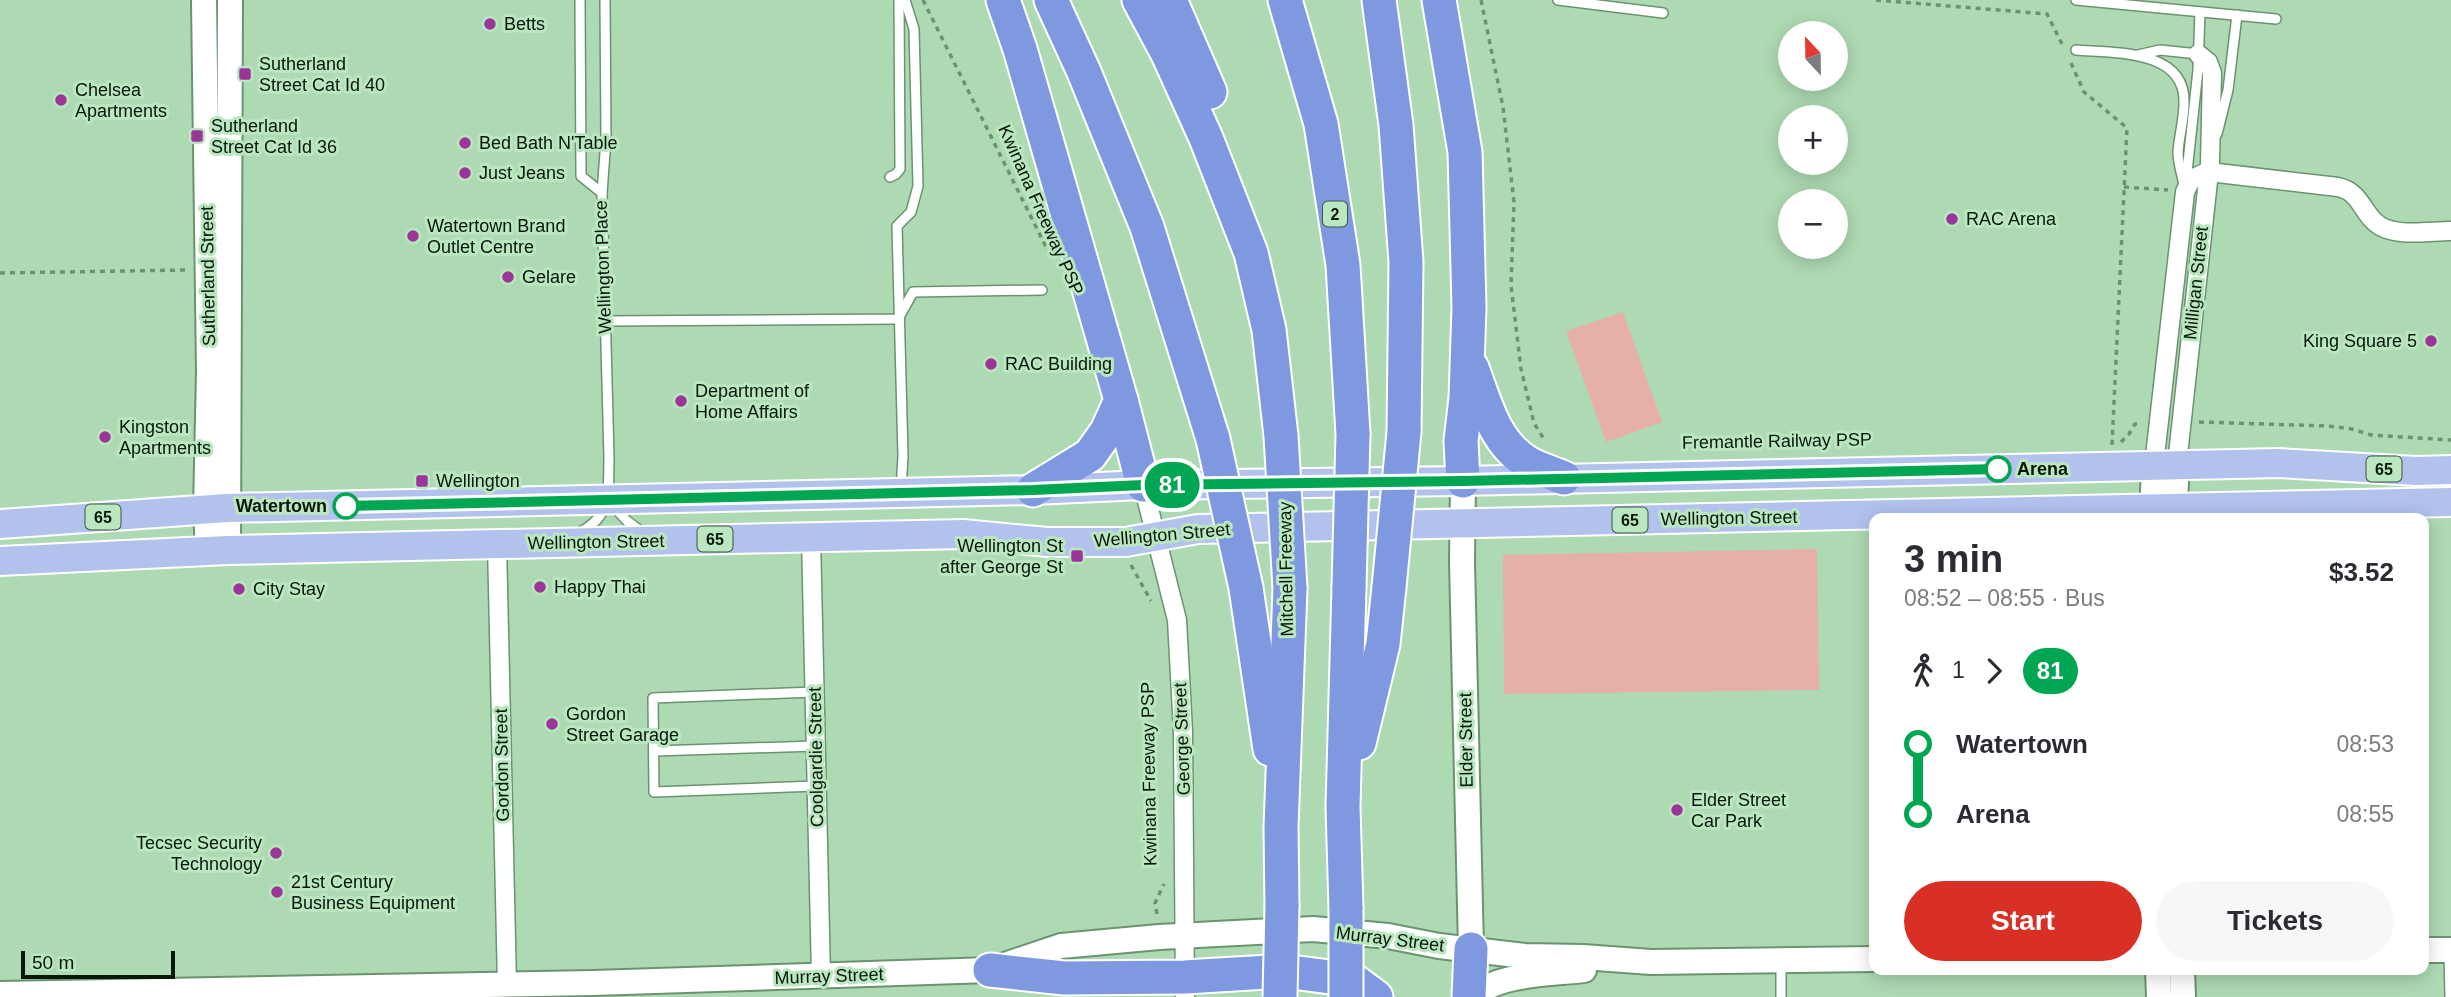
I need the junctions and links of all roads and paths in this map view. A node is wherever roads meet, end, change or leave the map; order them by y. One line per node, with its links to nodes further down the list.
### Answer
1 (204, 0): 56 (main road, Sutherland Street)
2 (230, 0): 56 (main road, Sutherland Street)
3 (580, 0): 32 (lane, Wellington Place)
4 (605, 0): 32 (lane)
5 (902, 0): 29 (lane); 39 (lane)
6 (923, 0): 35 (path, Kwinana Freeway PSP)
7 (1003, 0): 42 (highway)
8 (1051, 0): 77 (highway, bridge)
9 (1139, 0): 34 (highway, Mitchell Freeway)
10 (1170, 0): 34 (highway)
11 (1285, 0): 76 (highway, 2, bridge)
12 (1379, 0): 76 (highway, 2, bridge)
13 (1481, 0): 46 (path)
14 (1558, 0): 20 (lane)
15 (1876, 0): 23 (path)
16 (2076, 0): 17 (lane)
17 (2129, 2): 19 (lane)
18 (1440, 6): 41 (highway)
19 (2200, 12): 21 (lane); 25 (lane, Milligan Street)
20 (1663, 13)
21 (2237, 15): 22 (lane); 28 (lane)
22 (2276, 19)
23 (2063, 46)
24 (2076, 50): 26 (lane)
25 (2199, 54): 26 (lane); 28 (street, Milligan Street); 31 (lane, Milligan Street)
26 (2137, 55): 31 (lane)
27 (2068, 58): 30 (path)
28 (2209, 168): 31 (street); 33 (street); 44 (street, Milligan Street)
29 (890, 177)
30 (2124, 187): 31 (path); 43 (path)
31 (2185, 191): 43 (street, Milligan Street)
32 (602, 193): 40 (lane, Wellington Place)
33 (2451, 231)
34 (1251, 253): 77 (highway, Mitchell Freeway, bridge)
35 (1051, 258)
36 (196, 270): 37 (path)
37 (0, 273)
38 (1042, 289): 39 (lane)
39 (898, 319): 40 (lane); 53 (lane)
40 (606, 321): 54 (lane, Wellington Place)
41 (1467, 356): 49 (highway); 50 (highway)
42 (1121, 400): 51 (highway); 52 (highway)
43 (2158, 422): 47 (street, Milligan Street)
44 (2181, 423): 45 (path); 47 (street, Milligan Street)
45 (2451, 440)
46 (1548, 444)
47 (2166, 465): 48 (main road, 65); 49 (main road, 65); 58 (main road, Milligan Street)
48 (2451, 470)
49 (1564, 478): 50 (main road, 65)
50 (1463, 481): 51 (main road, 65); 61 (main road, Elder Street)
51 (1143, 485): 52 (main road, 65); 64 (street, George Street)
52 (1033, 490): 53 (main road, 65)
53 (901, 493): 54 (main road, 65); 62 (main road)
54 (608, 500): 56 (main road, 65); 65 (lane); 66 (lane)
55 (2451, 502): 57 (main road, Wellington Street / 65)
56 (216, 509): 60 (main road, 65); 68 (main road, Sutherland Street)
57 (2310, 511): 58 (main road, Wellington Street / 65)
58 (2163, 513)
59 (1869, 518): 61 (main road, Wellington Street / 65)
60 (0, 524)
61 (1463, 524): 64 (main road, Wellington Street / 65); 81 (main road, Elder Street)
62 (963, 534): 63 (main road, Wellington Street / 65); 64 (main road, Wellington Street / 65)
63 (811, 537): 65 (main road, Wellington Street / 65); 72 (street, Coolgardie Street)
64 (1156, 537): 80 (street, George Street)
65 (663, 540): 66 (main road, Wellington Street / 65)
66 (560, 543): 67 (main road, Wellington Street / 65)
67 (497, 544): 68 (main road, Wellington Street / 65); 93 (street, Gordon Street)
68 (218, 550): 70 (main road, Wellington Street / 65)
69 (1128, 560): 71 (path)
70 (0, 561)
71 (1154, 609)
72 (814, 692): 73 (street, Coolgardie Street); 74 (lane)
73 (816, 746): 74 (lane); 75 (street, Coolgardie Street)
74 (654, 751): 75 (lane)
75 (817, 786): 90 (street, Coolgardie Street)
76 (1343, 807): 99 (highway, 2, bridge)
77 (1281, 827): 92 (highway, Mitchell Freeway, bridge)
78 (1165, 880): 79 (path, Kwinana Freeway PSP)
79 (1157, 914)
80 (1185, 936): 81 (main road, Murray Street); 87 (main road, Murray Street); 94 (street, George Street)
81 (1471, 949): 86 (main road, Murray Street); 96 (highway)
82 (2429, 950): 83 (main road)
83 (2450, 950): 104 (lane)
84 (1869, 959): 85 (main road, Murray Street)
85 (1780, 961): 86 (main road, Murray Street); 101 (lane)
86 (1651, 962): 96 (main road, Murray Street)
87 (989, 970): 90 (main road, Murray Street); 94 (highway)
88 (2158, 975): 102 (main road)
89 (2182, 975): 103 (main road)
90 (821, 976): 91 (main road, Murray Street)
91 (734, 979): 93 (main road, Murray Street); 97 (main road)
92 (1282, 984): 94 (highway); 98 (highway); 100 (highway)
93 (507, 985): 95 (main road, Murray Street)
94 (1185, 987)
95 (0, 994)
96 (1477, 995)
97 (715, 997)
98 (1241, 997)
99 (1346, 997)
100 (1376, 997)
101 (1781, 997)
102 (2159, 997)
103 (2183, 997)
104 (2451, 997)

